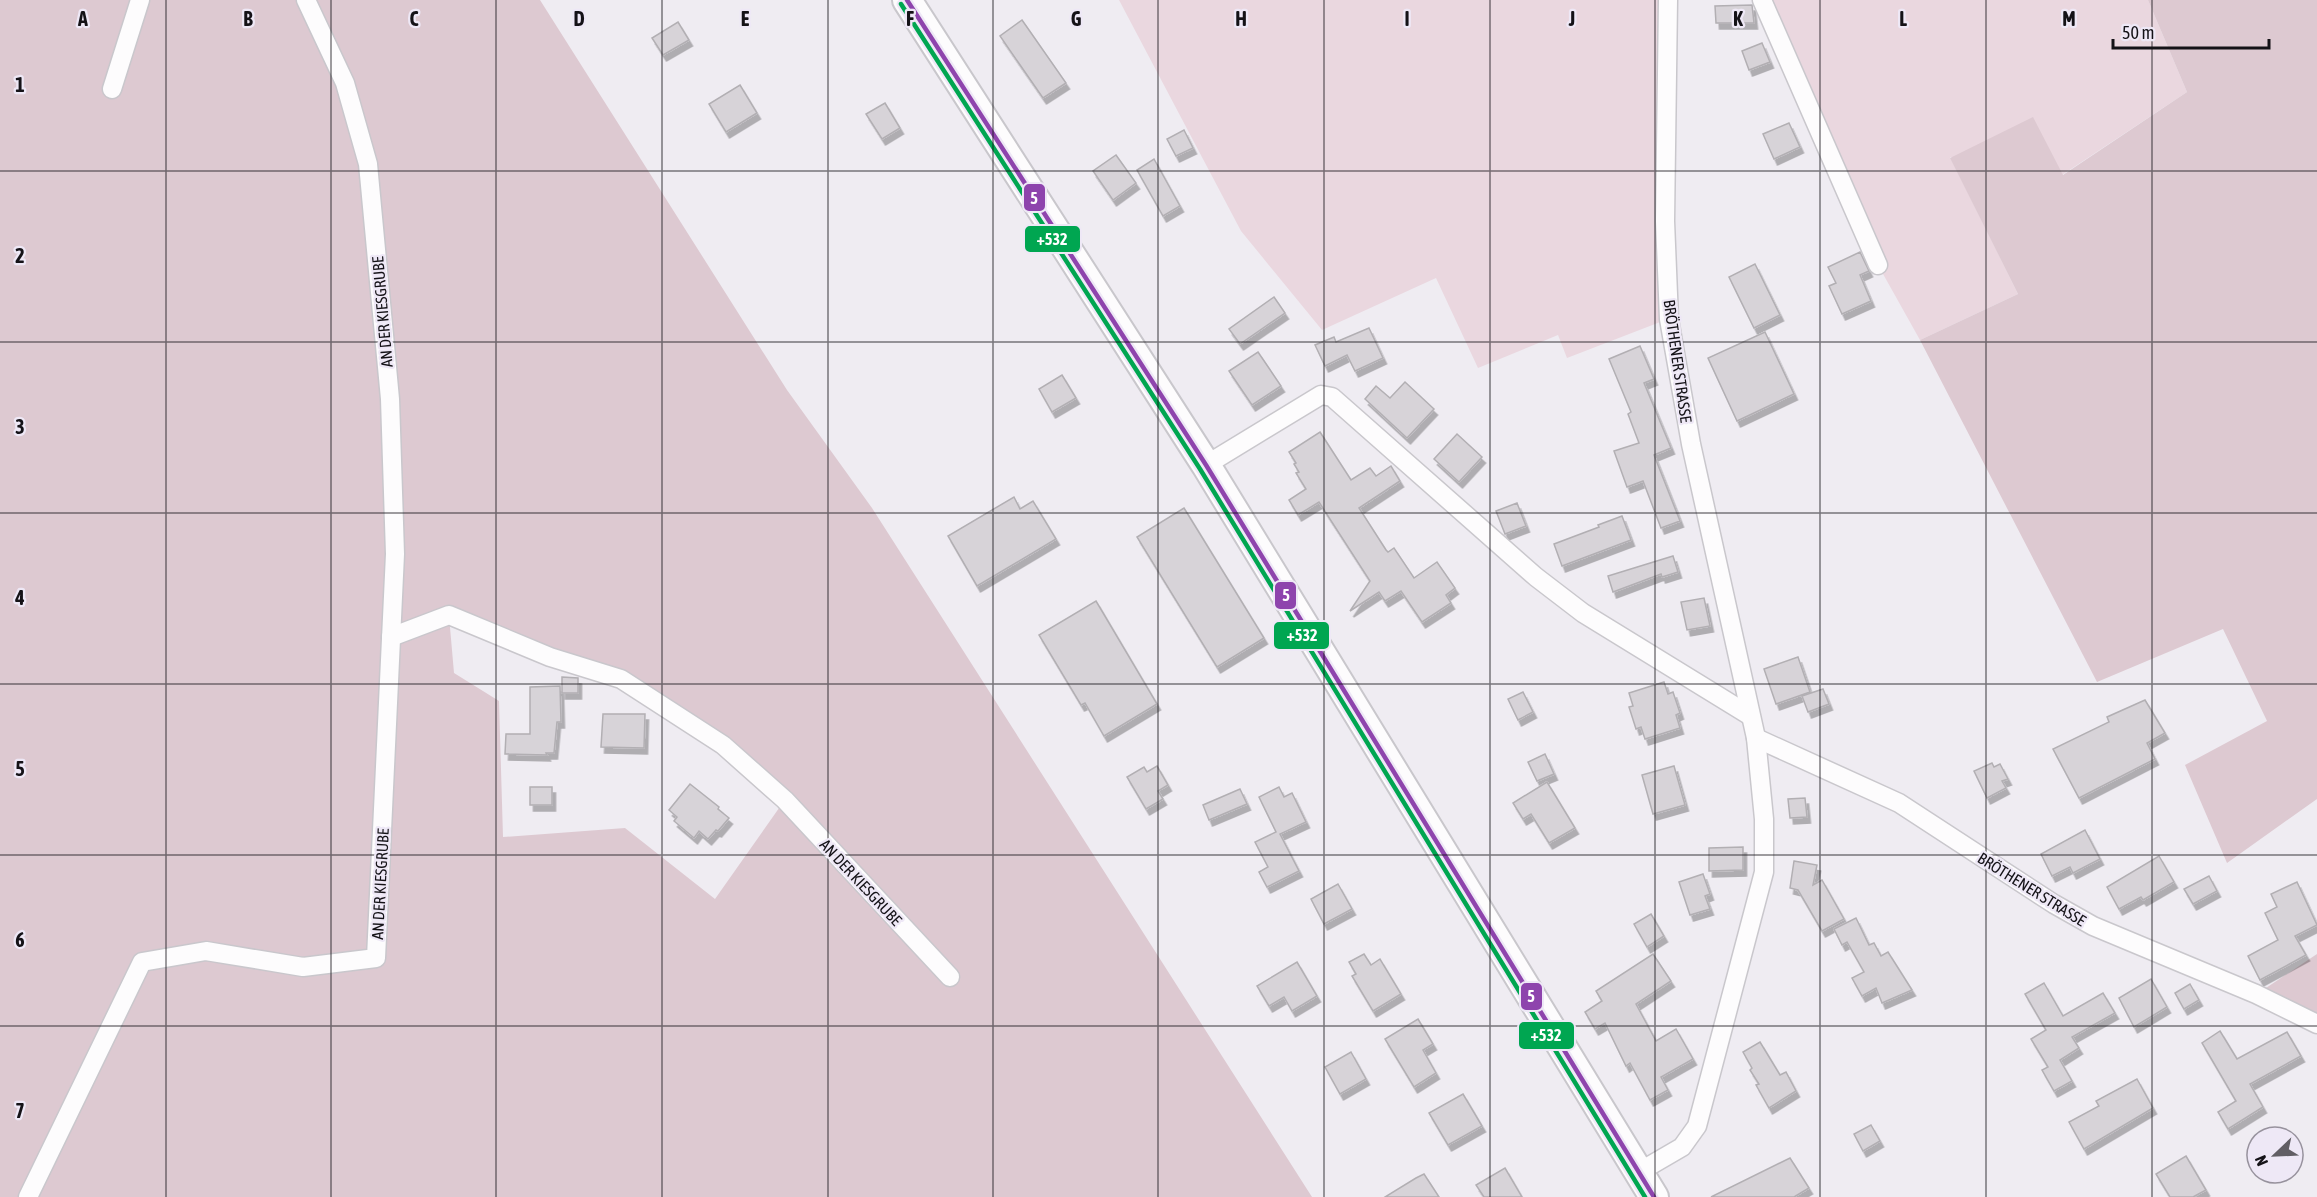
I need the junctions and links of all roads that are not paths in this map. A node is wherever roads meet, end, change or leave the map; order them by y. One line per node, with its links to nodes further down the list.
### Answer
1 (140, 0): 6 (street)
2 (306, 0): 9 (street, AN DER KIESGRUBE)
3 (907, 0): 8 (main road)
4 (1668, 0): 10 (street, BRÖTHENER STRASSE)
5 (1762, 0): 7 (street)
6 (112, 89)
7 (1878, 265)
8 (1206, 465): 10 (street); 14 (main road)
9 (391, 637): 12 (street, AN DER KIESGRUBE); 15 (street, AN DER KIESGRUBE)
10 (1749, 715): 11 (street, BRÖTHENER STRASSE)
11 (1756, 738): 13 (street, BRÖTHENER STRASSE); 14 (street, BRÖTHENER STRASSE)
12 (950, 976)
13 (2317, 1024)
14 (1639, 1172): 16 (main road)
15 (28, 1197)
16 (1654, 1197)

